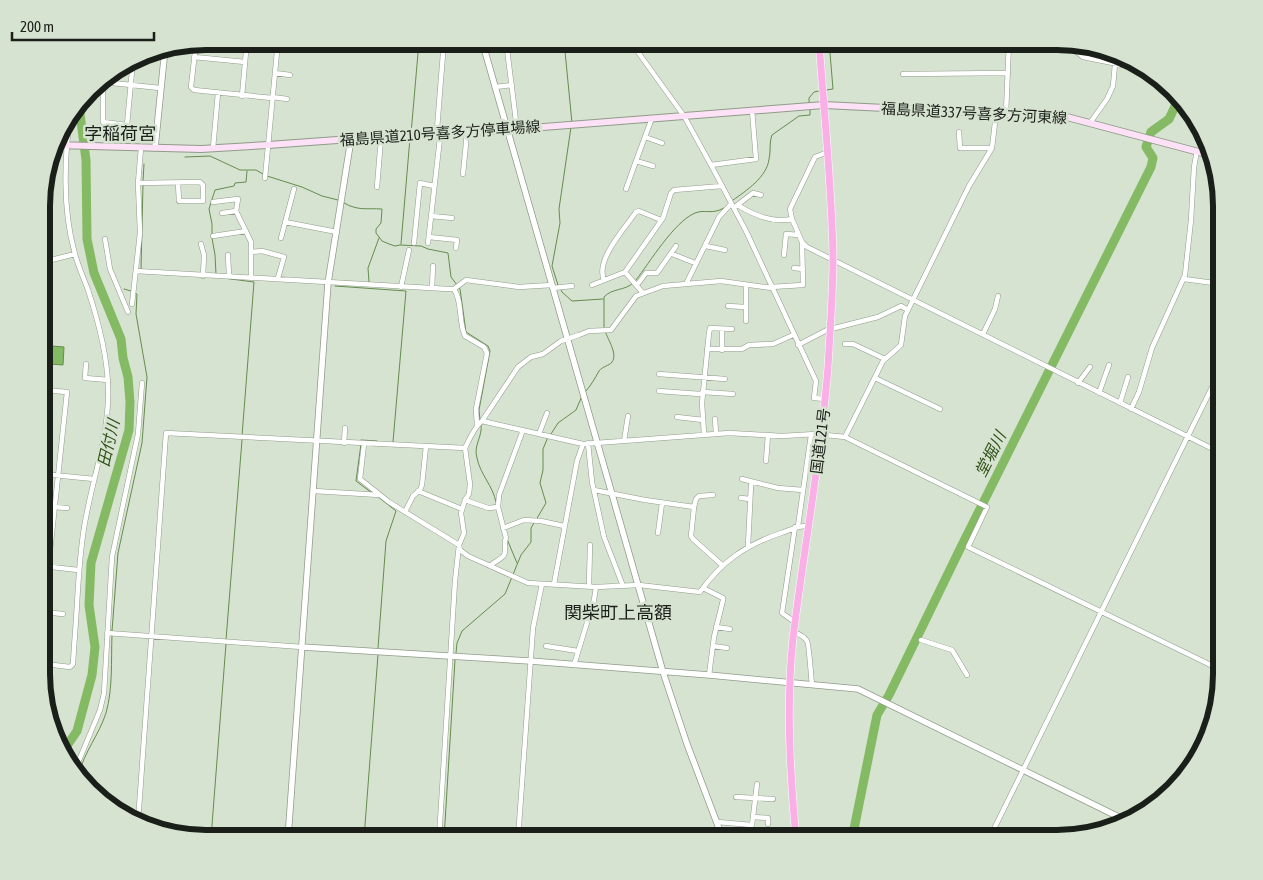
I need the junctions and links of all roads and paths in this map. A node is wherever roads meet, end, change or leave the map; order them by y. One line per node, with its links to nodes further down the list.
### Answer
1 (246, 50): 13 (street)
2 (277, 50): 17 (street)
3 (443, 50): 42 (street)
4 (485, 50): 24 (street)
5 (507, 50): 23 (street)
6 (636, 50): 35 (street)
7 (820, 50): 31 (highway, 国道121号)
8 (1009, 50): 18 (street)
9 (195, 51): 12 (street)
10 (1076, 51): 14 (street)
11 (164, 56): 25 (street)
12 (194, 57): 13 (street); 27 (street)
13 (245, 62): 28 (street)
14 (1116, 63): 15 (street); 37 (street)
15 (1121, 64)
16 (132, 69): 22 (street)
17 (275, 73): 19 (street); 29 (street)
18 (1008, 73): 20 (street); 33 (street)
19 (290, 74)
20 (903, 74)
21 (112, 82): 22 (street)
22 (131, 85): 25 (street); 26 (street)
23 (512, 85): 24 (street); 38 (street)
24 (495, 87): 39 (street)
25 (160, 88): 52 (street)
26 (103, 89)
27 (218, 93): 28 (street); 53 (street)
28 (242, 96): 29 (street)
29 (272, 98): 30 (street); 50 (street)
30 (287, 99)
31 (824, 106): 32 (main road, 福島県道210号喜多方停車場線); 34 (main road, 福島県道337号喜多方河東線); 56 (highway, 国道121号)
32 (752, 110): 35 (main road, 福島県道210号喜多方停車場線); 59 (street)
33 (1006, 113): 34 (main road, 福島県道337号喜多方河東線); 37 (main road, 福島県道337号喜多方河東線)
34 (996, 114): 54 (street)
35 (684, 116): 36 (main road, 福島県道210号喜多方停車場線); 59 (street)
36 (652, 118): 38 (main road, 福島県道210号喜多方停車場線); 44 (street)
37 (1090, 123): 55 (main road, 福島県道337号喜多方河東線)
38 (516, 129): 39 (main road, 福島県道210号喜多方停車場線)
39 (506, 130): 40 (main road, 福島県道210号喜多方停車場線); 121 (street)
40 (467, 132): 42 (main road, 福島県道210号喜多方停車場線); 61 (street)
41 (959, 132): 54 (street)
42 (439, 134): 45 (main road, 福島県道210号喜多方停車場線); 65 (street)
43 (67, 135): 49 (street)
44 (645, 137): 47 (street); 58 (street)
45 (381, 138): 46 (main road, 福島県道210号喜多方停車場線); 67 (street)
46 (351, 139): 50 (main road, 福島県道210号喜多方停車場線); 81 (street)
47 (662, 143)
48 (63, 145): 49 (main road, 福島県道210号喜多方停車場線)
49 (66, 145): 51 (main road, 福島県道210号喜多方停車場線); 97 (street)
50 (268, 145): 53 (main road, 福島県道210号喜多方停車場線); 62 (street)
51 (142, 148): 52 (main road, 福島県道210号喜多方停車場線); 63 (street)
52 (156, 148): 53 (main road, 福島県道210号喜多方停車場線)
53 (213, 148)
54 (992, 148): 129 (street)
55 (1197, 151): 57 (main road, 福島県道337号喜多方河東線); 113 (street)
56 (828, 152): 77 (street); 102 (highway, 国道121号)
57 (1204, 153)
58 (636, 161): 60 (street); 69 (street)
59 (711, 165): 66 (street)
60 (653, 166)
61 (463, 174)
62 (265, 178)
63 (138, 183): 64 (street); 107 (street)
64 (178, 183): 64 (street)
65 (434, 186): 75 (street); 89 (street)
66 (722, 186): 72 (street); 78 (street)
67 (377, 187)
68 (294, 189): 79 (street)
69 (626, 189)
70 (760, 195): 72 (street)
71 (213, 202): 73 (street)
72 (734, 206): 77 (street); 92 (street); 124 (street)
73 (236, 211): 74 (street); 80 (street)
74 (222, 213)
75 (431, 216): 76 (street); 84 (street)
76 (452, 218)
77 (792, 219): 82 (street)
78 (661, 220): 108 (street); 114 (street)
79 (285, 222): 81 (street); 85 (street)
80 (246, 231): 83 (street); 96 (street)
81 (337, 232): 115 (street)
82 (799, 235): 88 (street); 100 (street)
83 (213, 236)
84 (429, 237): 87 (street); 93 (street)
85 (282, 238)
86 (105, 239): 134 (street)
87 (428, 242)
88 (802, 242): 102 (street); 106 (street)
89 (414, 243)
90 (200, 244): 109 (street)
91 (676, 246): 98 (street)
92 (706, 246): 95 (street); 103 (street)
93 (456, 248)
94 (409, 250): 123 (street)
95 (725, 250)
96 (252, 252): 111 (street); 112 (street)
97 (75, 254): 101 (street); 154 (street)
98 (672, 254): 103 (street); 119 (street)
99 (228, 255): 110 (street)
100 (784, 255)
101 (50, 260)
102 (832, 260): 129 (street); 138 (highway, 国道121号)
103 (695, 264): 117 (street)
104 (433, 266): 125 (street)
105 (794, 268): 106 (street)
106 (803, 269): 124 (street)
107 (136, 271): 109 (street); 130 (street)
108 (625, 272): 114 (street); 119 (street)
109 (203, 276): 110 (street)
110 (229, 276): 111 (street)
111 (250, 277): 112 (street)
112 (278, 278): 115 (street)
113 (1184, 279): 116 (street); 166 (street)
114 (604, 280): 118 (street)
115 (328, 283): 123 (street); 184 (street)
116 (1213, 283)
117 (686, 284): 120 (street); 127 (street)
118 (592, 285)
119 (636, 285): 127 (street)
120 (746, 285): 124 (street); 132 (street)
121 (552, 286): 122 (street); 126 (street); 141 (street)
122 (572, 286)
123 (401, 287): 125 (street)
124 (771, 287): 140 (street)
125 (432, 288): 126 (street)
126 (455, 289): 173 (street)
127 (643, 293): 141 (street)
128 (998, 296): 139 (street)
129 (913, 300): 133 (street); 139 (street)
130 (132, 304)
131 (728, 306): 132 (street)
132 (745, 307): 135 (street)
133 (908, 310): 138 (street); 146 (street)
134 (128, 312)
135 (746, 321)
136 (722, 329): 137 (street); 144 (street); 145 (street)
137 (732, 329)
138 (830, 329): 143 (street); 164 (highway, 国道121号)
139 (982, 334): 157 (street)
140 (793, 335): 143 (street); 145 (street)
141 (567, 339): 173 (street); 186 (street)
142 (845, 344): 146 (street)
143 (798, 345): 164 (street)
144 (707, 349): 145 (street); 153 (street)
145 (722, 350)
146 (884, 359): 152 (street)
147 (86, 364): 154 (street)
148 (1109, 365): 162 (street)
149 (1090, 367): 157 (street)
150 (659, 374): 153 (street)
151 (1128, 377): 165 (street)
152 (875, 378): 167 (street); 183 (street)
153 (704, 379): 155 (street); 161 (street)
154 (108, 380): 197 (street)
155 (725, 380)
156 (142, 383): 243 (street)
157 (1078, 383): 162 (street)
158 (1213, 385): 182 (street)
159 (50, 391): 195 (street)
160 (659, 391): 161 (street)
161 (703, 392): 163 (street); 172 (street)
162 (1099, 393): 165 (street)
163 (734, 394)
164 (825, 399): 180 (highway, 国道121号)
165 (1120, 403): 166 (street)
166 (1131, 409): 182 (street)
167 (940, 410)
168 (547, 413): 177 (street)
169 (628, 416): 185 (street)
170 (677, 417): 172 (street)
171 (715, 419): 176 (street)
172 (703, 420): 178 (street)
173 (479, 423): 175 (street); 191 (street)
174 (345, 428): 187 (street)
175 (523, 430): 177 (street); 213 (street)
176 (716, 433): 178 (street); 181 (street)
177 (539, 434): 188 (street)
178 (704, 434): 185 (street)
179 (812, 434): 180 (street); 181 (street); 201 (street)
180 (822, 434): 183 (street); 217 (highway, 国道121号)
181 (768, 435): 193 (street)
182 (1188, 436): 192 (street); 236 (street)
183 (845, 437): 236 (street)
184 (318, 441): 187 (street); 199 (street); 244 (street)
185 (624, 441): 186 (street)
186 (597, 442): 188 (street); 203 (street)
187 (344, 443): 189 (street)
188 (586, 443): 200 (street); 216 (street)
189 (364, 444): 190 (street); 204 (street)
190 (426, 446): 191 (street); 202 (street)
191 (464, 448): 208 (street)
192 (1213, 449)
193 (766, 461)
194 (50, 475): 195 (street)
195 (58, 476): 197 (street); 210 (street)
196 (742, 479): 201 (street)
197 (94, 480): 228 (street)
198 (751, 485): 207 (street)
199 (314, 490): 204 (street); 248 (street)
200 (594, 490): 203 (street); 234 (street)
201 (803, 490): 218 (street)
202 (418, 492): 214 (street); 215 (street)
203 (611, 493): 209 (street); 232 (street)
204 (380, 495): 215 (street)
205 (713, 495): 211 (street)
206 (741, 498): 207 (street)
207 (750, 499): 224 (street)
208 (465, 500): 213 (street); 214 (street)
209 (662, 503): 211 (street); 220 (street)
210 (54, 507): 212 (street); 221 (street)
211 (694, 507): 225 (street)
212 (67, 508)
213 (498, 508): 219 (street)
214 (462, 509): 223 (street)
215 (405, 512): 223 (street)
216 (564, 526): 219 (street); 230 (street)
217 (808, 526): 218 (street); 239 (highway, 国道121号)
218 (797, 527): 224 (street); 239 (street)
219 (503, 528): 226 (street)
220 (658, 533)
221 (50, 534)
222 (590, 545): 231 (street)
223 (459, 546): 226 (street); 251 (street)
224 (748, 546): 225 (street)
225 (722, 565): 235 (street)
226 (490, 566): 229 (street)
227 (50, 567): 228 (street)
228 (78, 570): 253 (street)
229 (542, 584): 230 (street); 252 (street)
230 (554, 584): 231 (street)
231 (588, 585): 233 (street)
232 (639, 585): 234 (street); 235 (street); 256 (street)
233 (596, 586): 234 (street); 250 (street)
234 (623, 586)
235 (703, 588): 240 (street)
236 (1102, 611): 255 (street); 262 (street)
237 (50, 613): 238 (street)
238 (62, 614)
239 (796, 623): 242 (highway, 国道121号)
240 (716, 627): 241 (street); 247 (street)
241 (730, 629)
242 (794, 632): 259 (highway, 国道121号); 260 (street)
243 (107, 633): 244 (street); 261 (street)
244 (151, 635): 248 (street); 267 (street)
245 (921, 640): 258 (street)
246 (546, 646): 250 (street)
247 (712, 646): 249 (street); 257 (street)
248 (302, 647): 251 (street); 272 (street)
249 (727, 648)
250 (578, 651): 254 (street)
251 (450, 656): 252 (street); 273 (street)
252 (530, 661): 254 (street); 274 (street)
253 (50, 665)
254 (574, 666): 256 (street)
255 (1213, 666)
256 (663, 672): 257 (street); 270 (street)
257 (709, 675): 259 (street)
258 (966, 676)
259 (791, 683): 260 (street); 276 (highway, 国道121号)
260 (812, 684): 262 (street)
261 (78, 763)
262 (1023, 770): 269 (street); 277 (street)
263 (757, 784): 265 (street)
264 (736, 797): 265 (street)
265 (756, 797): 266 (street); 268 (street)
266 (773, 799)
267 (139, 815)
268 (753, 817): 270 (street); 271 (street)
269 (1119, 817)
270 (717, 822): 275 (street)
271 (768, 824)
272 (289, 830)
273 (439, 830)
274 (519, 830)
275 (720, 830)
276 (795, 830)
277 (993, 830)

